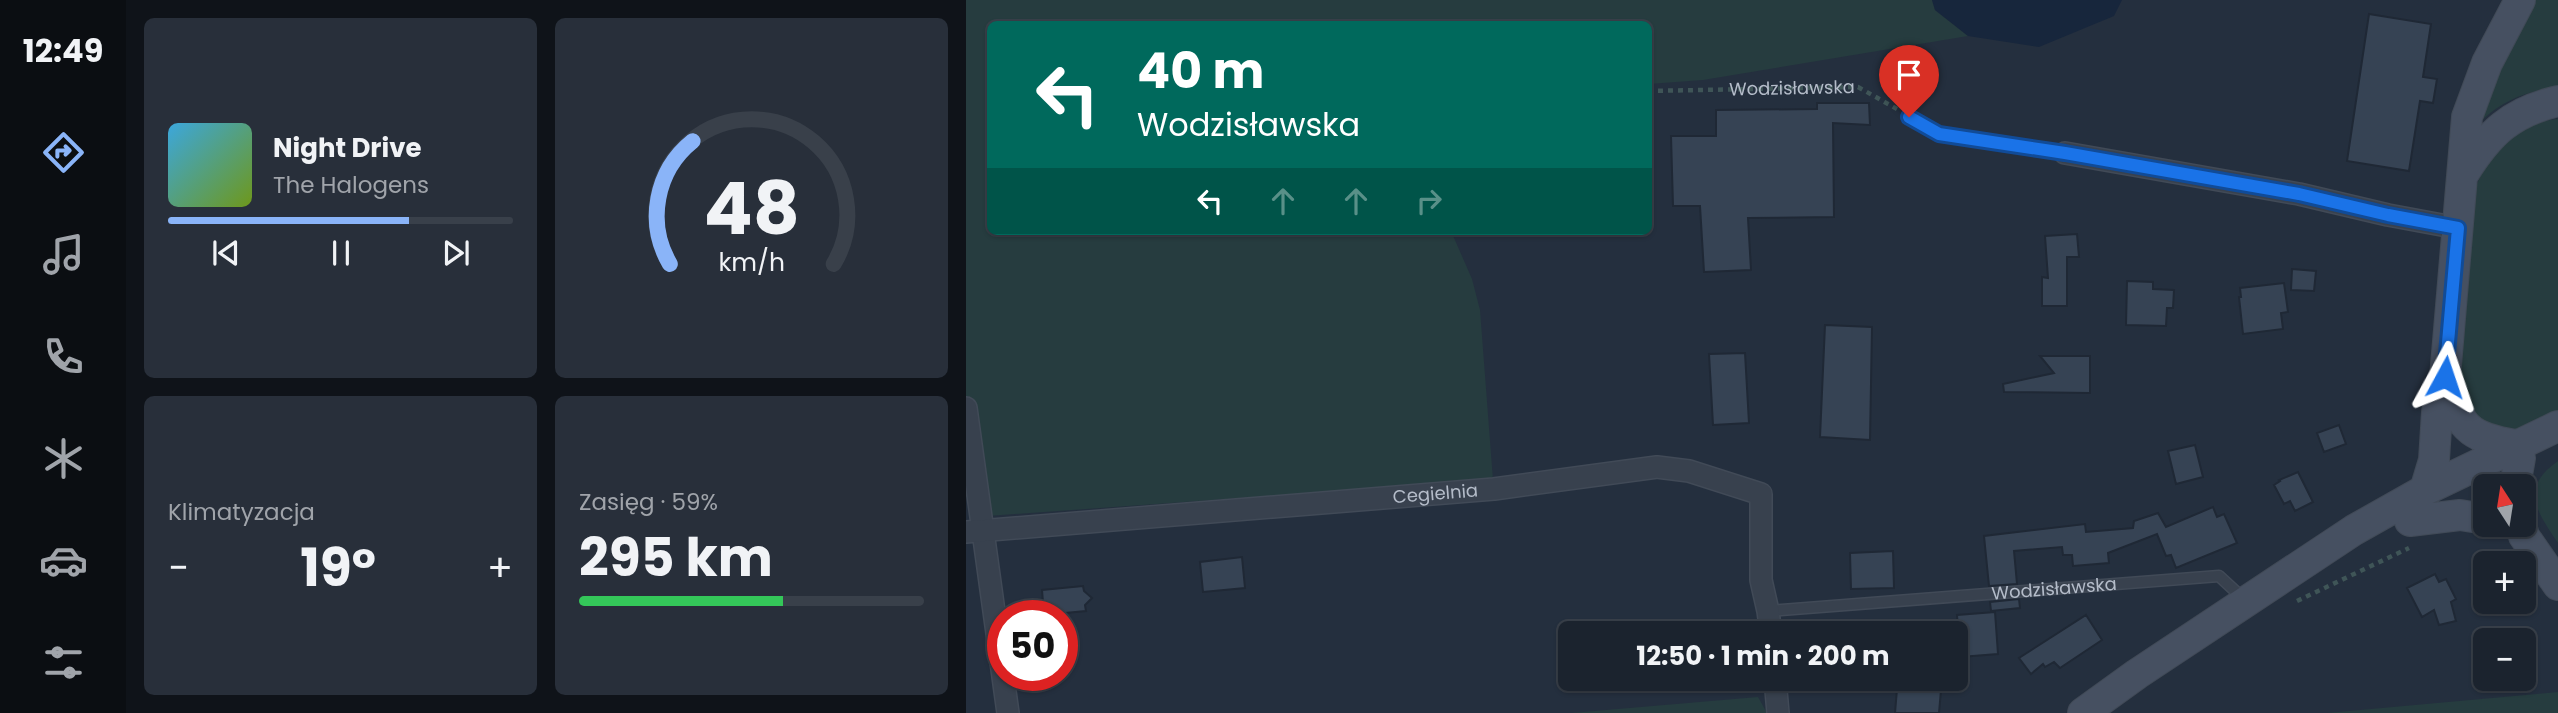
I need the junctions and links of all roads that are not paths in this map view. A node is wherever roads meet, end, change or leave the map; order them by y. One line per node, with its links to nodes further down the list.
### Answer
1 (2520, 0): 5 (main road)
2 (2558, 101): 5 (main road)
3 (1909, 117): 4 (lane)
4 (2065, 153): 6 (street)
5 (2462, 176): 6 (main road)
6 (2458, 228): 7 (main road)
7 (2445, 377): 11 (main road); 12 (main road)
8 (966, 408): 15 (street)
9 (2558, 426): 11 (main road)
10 (2558, 434): 11 (main road)
11 (2517, 463): 12 (main road); 14 (main road)
12 (2425, 490): 18 (main road)
13 (2473, 518): 14 (main road)
14 (2410, 521): 18 (main road)
15 (974, 531): 19 (street, Cegielnia); 22 (street)
16 (2522, 537): 17 (main road)
17 (2558, 585)
18 (2236, 609): 19 (lane, Wodzisławska); 24 (main road)
19 (1769, 611): 20 (street, Cegielnia)
20 (1769, 621)
21 (1776, 691): 23 (street)
22 (1007, 713)
23 (1778, 713)
24 (2083, 713)

